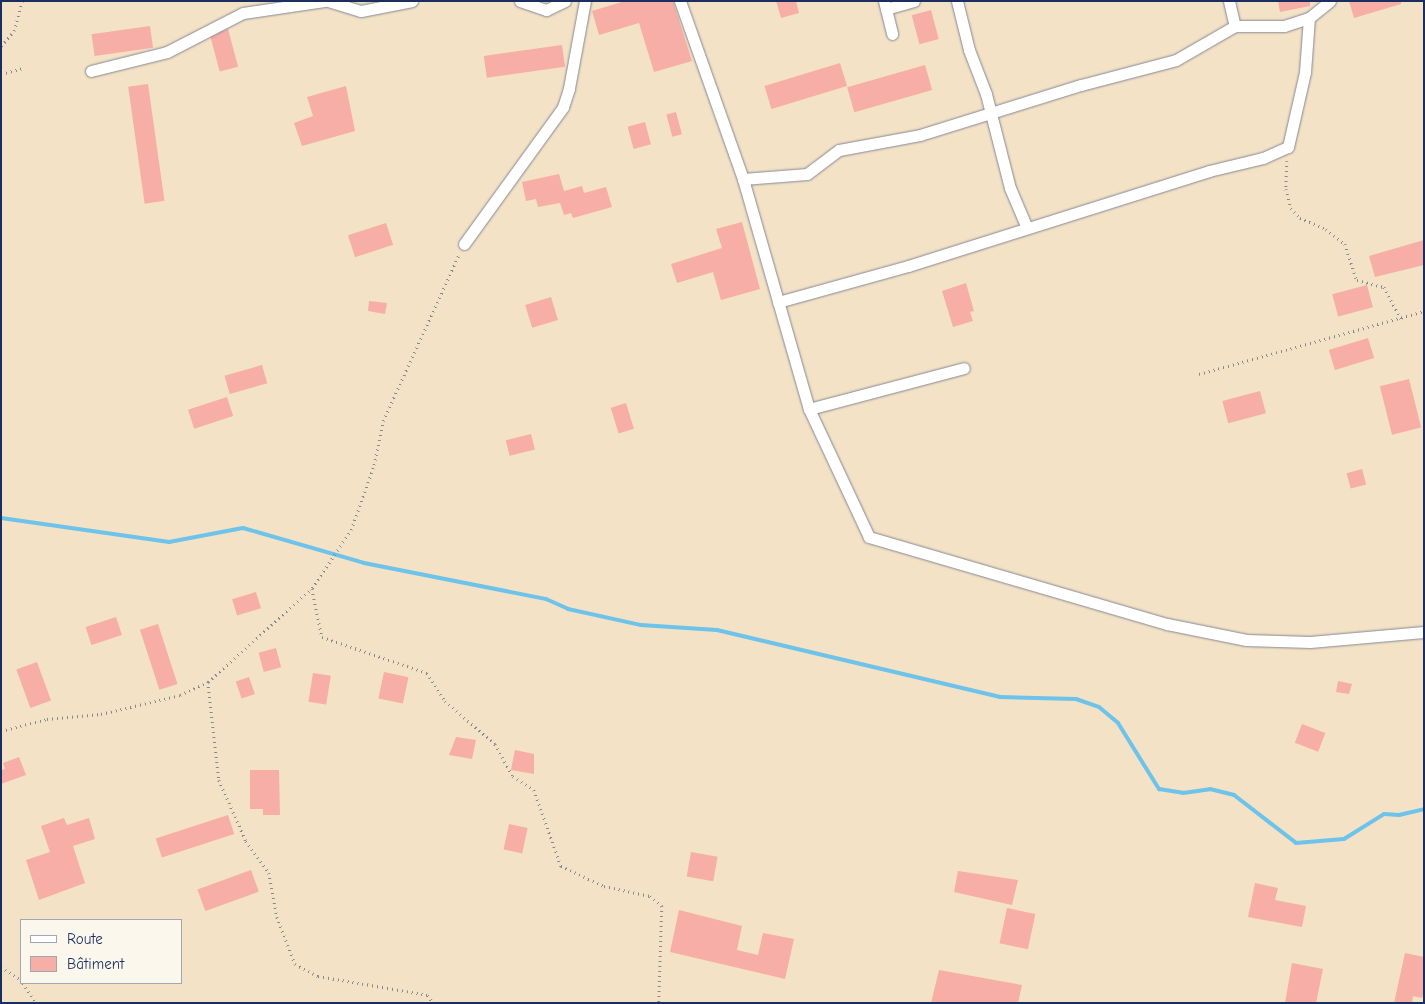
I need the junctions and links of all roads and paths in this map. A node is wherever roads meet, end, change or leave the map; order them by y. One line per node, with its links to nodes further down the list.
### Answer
1 (22, 1): 17 (path)
2 (324, 1): 19 (street)
3 (328, 1): 4 (street)
4 (412, 1)
5 (520, 1): 6 (street)
6 (566, 1)
7 (585, 1): 25 (street)
8 (680, 1): 23 (street)
9 (914, 1): 13 (street)
10 (957, 1): 21 (street)
11 (1229, 1): 15 (street)
12 (1330, 1): 14 (street)
13 (885, 5): 16 (street)
14 (1309, 18): 15 (street); 22 (street)
15 (1235, 26): 21 (street)
16 (892, 34)
17 (1, 46)
18 (23, 68): 20 (path)
19 (91, 71)
20 (1, 74)
21 (990, 114): 23 (street); 24 (street)
22 (1288, 147): 24 (street); 29 (path)
23 (743, 179): 26 (street)
24 (1027, 228): 26 (street)
25 (464, 244): 33 (path)
26 (778, 302): 32 (street)
27 (1423, 311): 28 (path); 29 (path)
28 (1424, 315)
29 (1401, 319): 31 (path)
30 (964, 368): 32 (street)
31 (1199, 374)
32 (809, 409): 34 (street)
33 (312, 588): 35 (path); 42 (path)
34 (1424, 632)
35 (208, 682): 36 (path); 41 (path)
36 (1, 731)
37 (1, 967): 38 (path)
38 (20, 981)
39 (23, 984): 40 (path)
40 (36, 1003)
41 (433, 1003)
42 (658, 1003)

